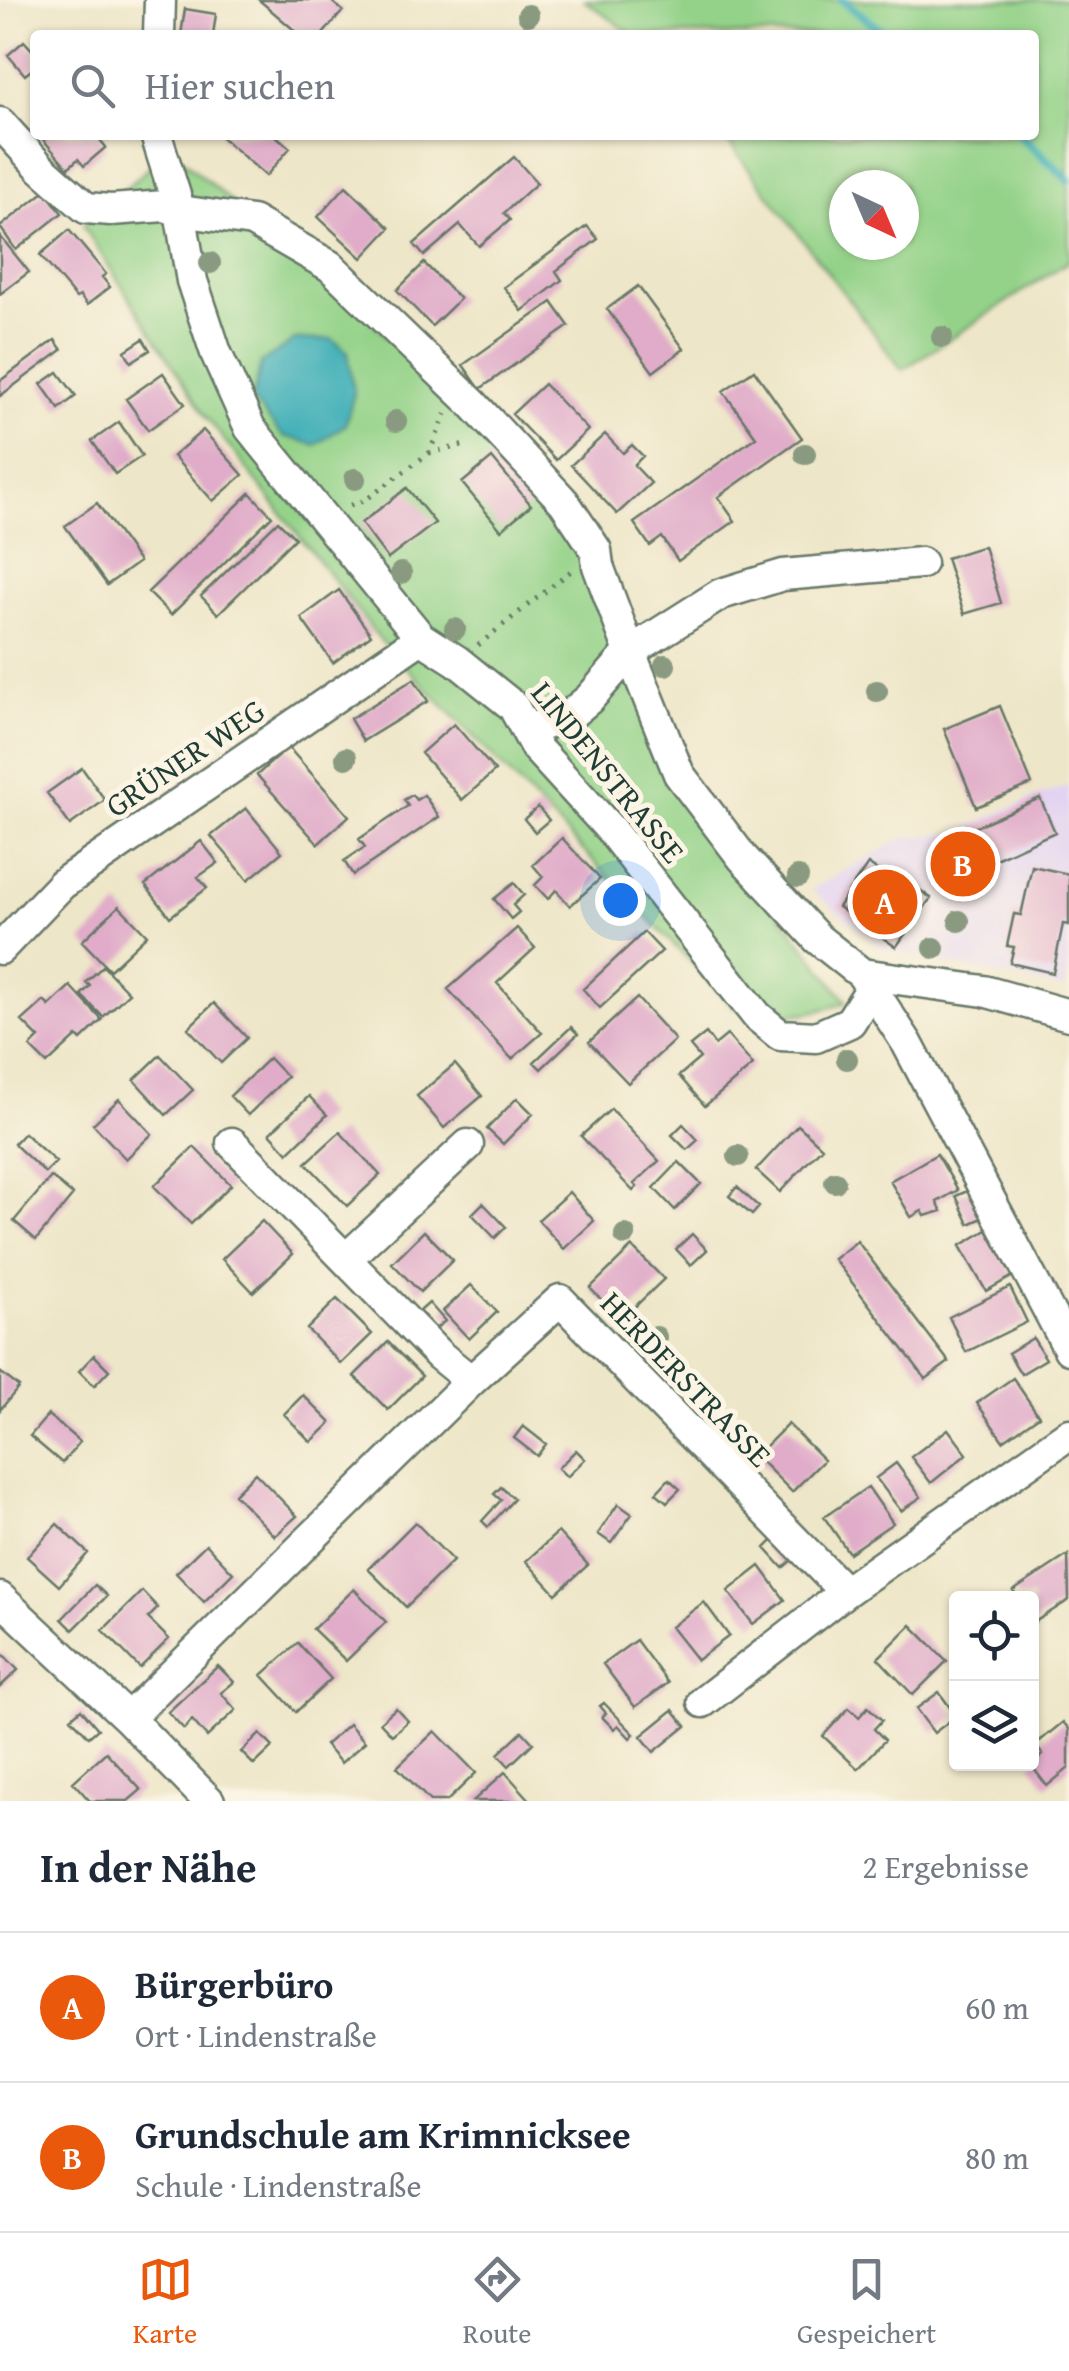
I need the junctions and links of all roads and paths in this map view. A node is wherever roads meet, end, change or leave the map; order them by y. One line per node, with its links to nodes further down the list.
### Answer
1 (160, 0): 2 (street)
2 (159, 30)
3 (0, 124): 5 (street, LINDENSTRASSE)
4 (158, 140): 5 (street, LINDENSTRASSE)
5 (180, 211): 6 (street, LINDENSTRASSE); 9 (street, LINDENSTRASSE)
6 (457, 388): 7 (street, LINDENSTRASSE); 8 (path)
7 (504, 437): 8 (path); 10 (street, LINDENSTRASSE)
8 (429, 453): 9 (path)
9 (319, 512): 12 (street, LINDENSTRASSE)
10 (596, 550): 13 (street, LINDENSTRASSE); 14 (path)
11 (921, 562): 13 (street)
12 (421, 638): 14 (street, LINDENSTRASSE); 16 (street, GRÜNER WEG)
13 (630, 652): 15 (street); 17 (street, LINDENSTRASSE)
14 (457, 661): 15 (street, LINDENSTRASSE)
15 (527, 732): 17 (street, LINDENSTRASSE)
16 (0, 949)
17 (866, 982): 18 (street); 22 (street, LINDENSTRASSE)
18 (1069, 1016)
19 (232, 1142): 21 (street)
20 (468, 1145): 21 (street)
21 (347, 1258): 23 (street)
22 (1069, 1349)
23 (471, 1381): 25 (street, HERDERSTRASSE); 28 (street, HERDERSTRASSE)
24 (1069, 1434): 25 (street)
25 (845, 1592): 27 (street)
26 (0, 1598): 28 (street)
27 (704, 1702)
28 (128, 1718): 29 (street)
29 (210, 1801)

